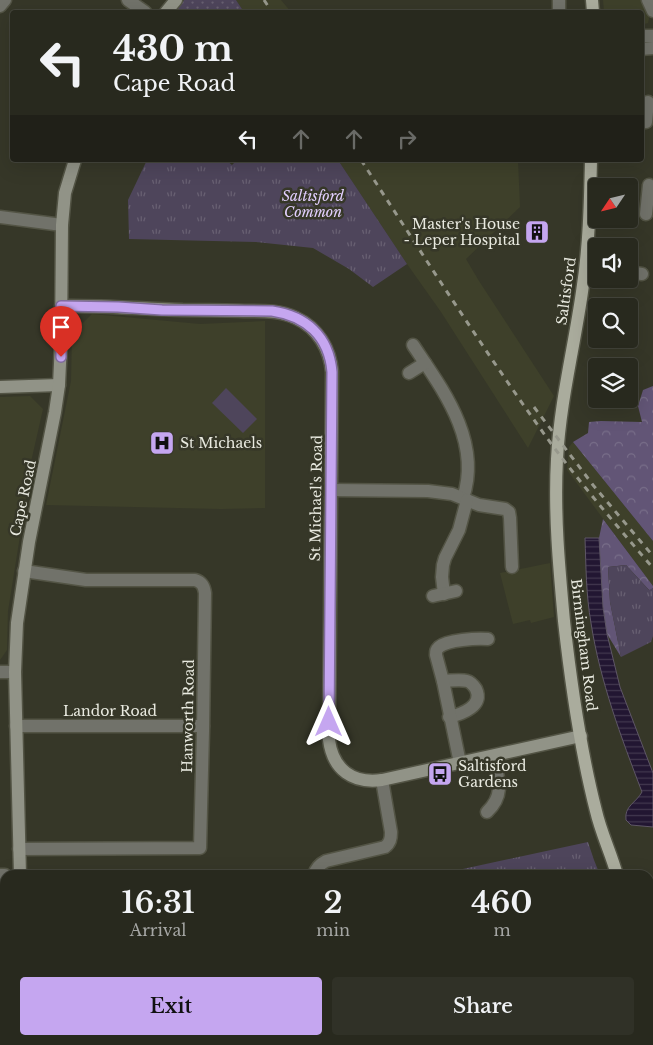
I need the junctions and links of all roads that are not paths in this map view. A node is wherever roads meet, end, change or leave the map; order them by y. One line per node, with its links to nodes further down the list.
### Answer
1 (5, 0): 5 (street)
2 (128, 0): 6 (street)
3 (176, 0): 7 (street)
4 (648, 0): 8 (street)
5 (0, 6)
6 (142, 10)
7 (168, 10)
8 (653, 11)
9 (648, 102): 10 (street)
10 (646, 122)
11 (74, 162): 17 (street, Cape Road)
12 (591, 162): 18 (main road, Saltisford)
13 (649, 185): 14 (street)
14 (650, 199): 15 (street)
15 (646, 214)
16 (0, 217): 17 (street)
17 (62, 225): 20 (street, Cape Road)
18 (590, 238)
19 (588, 277): 26 (main road, Saltisford)
20 (61, 306): 24 (street, Cape Road); 27 (street, St Michael's Road)
21 (413, 345): 22 (street)
22 (425, 362): 23 (street); 28 (street)
23 (409, 373)
24 (60, 385): 25 (street); 30 (street, Cape Road)
25 (0, 387)
26 (560, 425): 39 (main road, Birmingham Road)
27 (332, 490): 28 (street); 42 (street, St Michael's Road)
28 (465, 499): 29 (street); 31 (street)
29 (511, 568)
30 (24, 572): 34 (street, Cape Road); 38 (street, Hanworth Road)
31 (444, 594)
32 (488, 639): 35 (street)
33 (0, 672): 34 (street)
34 (15, 672): 37 (street, Cape Road)
35 (442, 681): 36 (street); 36 (street)
36 (449, 717): 41 (street)
37 (16, 726): 38 (street, Landor Road); 44 (street, Cape Road)
38 (203, 726): 44 (street, Hanworth Road)
39 (581, 736): 40 (street, St Michael's Road); 47 (main road, Birmingham Road)
40 (493, 756): 41 (street, St Michael's Road); 43 (street)
41 (460, 763): 42 (street, St Michael's Road)
42 (382, 780): 46 (street)
43 (487, 812)
44 (19, 849): 45 (street, Cape Road)
45 (20, 870)
46 (316, 870)
47 (616, 870)

